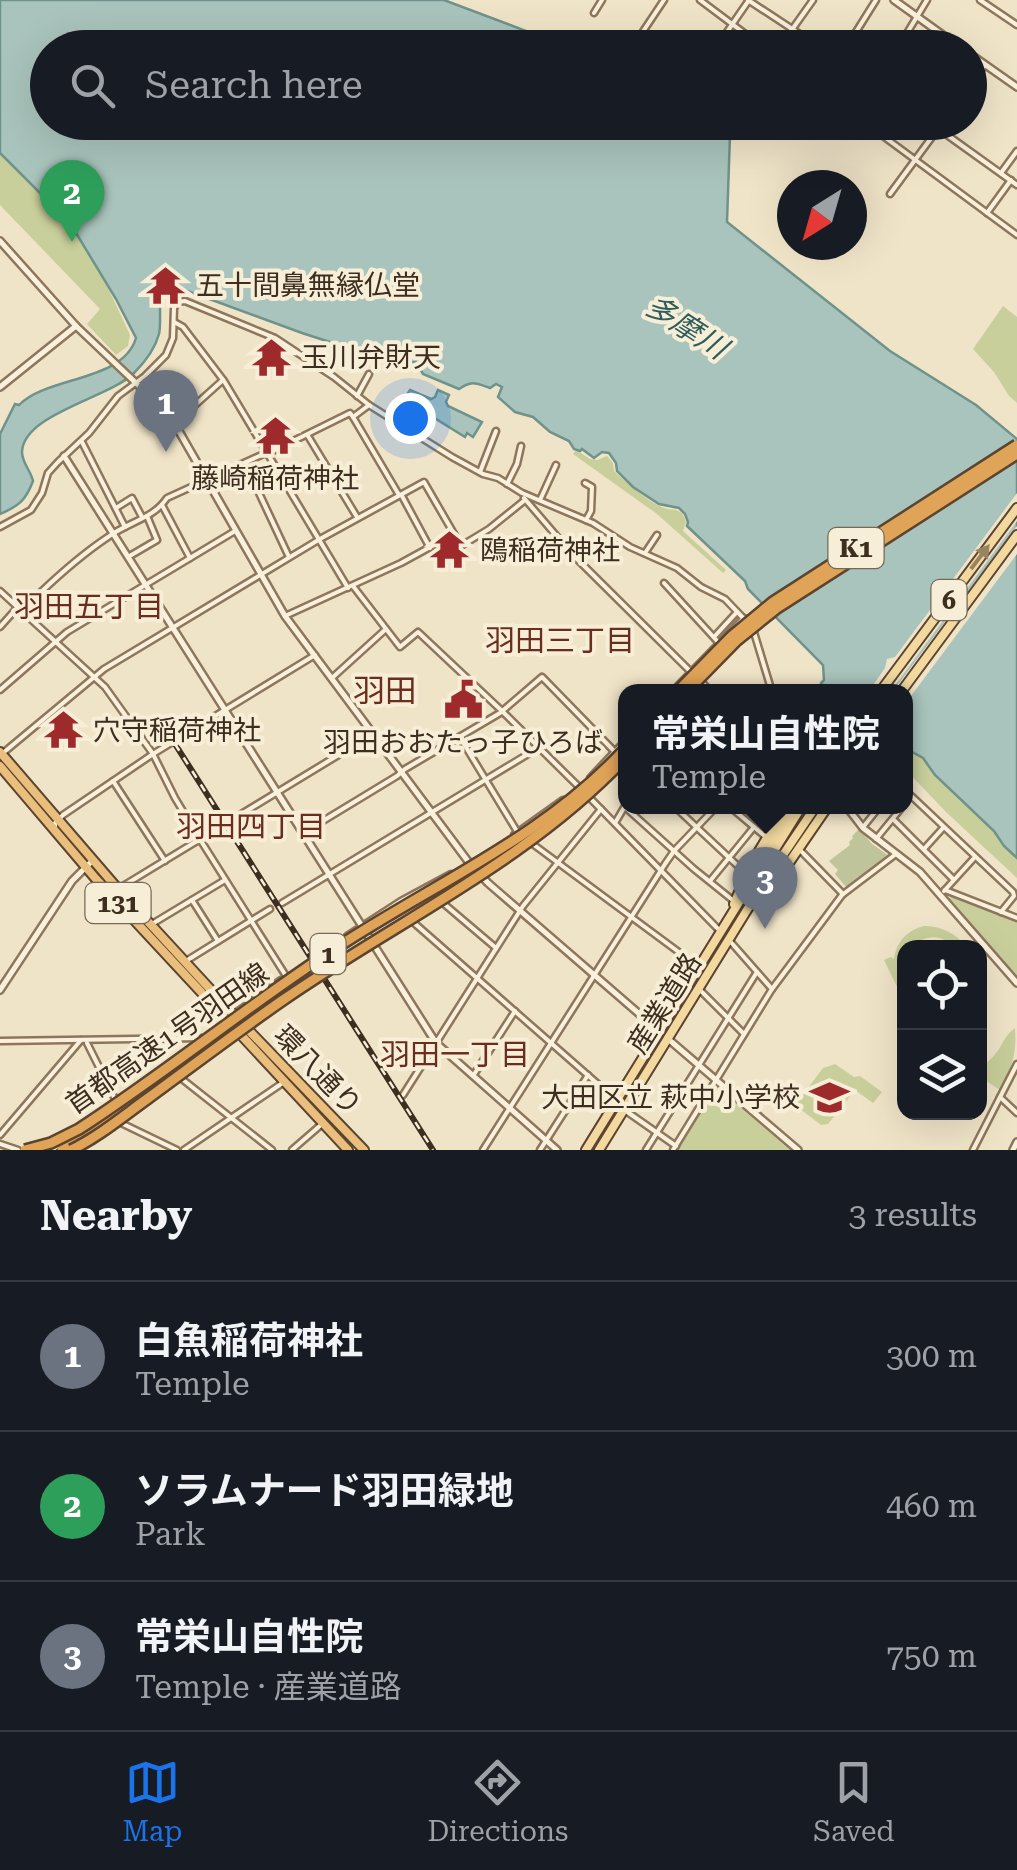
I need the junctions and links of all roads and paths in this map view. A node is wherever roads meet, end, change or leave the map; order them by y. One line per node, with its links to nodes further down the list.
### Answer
1 (602, 0): 10 (street)
2 (664, 0): 15 (street)
3 (700, 0): 12 (street)
4 (749, 0): 12 (street); 14 (street)
5 (813, 0): 14 (street)
6 (876, 0): 18 (street)
7 (894, 0): 11 (street)
8 (927, 0): 11 (street)
9 (980, 0): 13 (street)
10 (594, 13)
11 (917, 16): 19 (street); 20 (street)
12 (733, 23): 16 (street); 17 (street)
13 (1017, 25)
14 (792, 29)
15 (644, 30)
16 (728, 30)
17 (742, 30)
18 (857, 30)
19 (909, 30)
20 (936, 30)
21 (987, 66): 22 (street)
22 (1017, 87)
23 (888, 140): 27 (street)
24 (930, 140): 27 (street)
25 (954, 140): 28 (street)
26 (1017, 151): 28 (street)
27 (915, 160): 31 (street); 32 (street)
28 (1001, 173): 29 (street)
29 (1011, 180): 30 (street); 32 (street)
30 (1017, 185)
31 (890, 194)
32 (987, 213): 33 (street)
33 (1017, 235)
34 (0, 241): 36 (street)
35 (174, 322): 38 (street); 39 (street); 41 (street)
36 (76, 326): 39 (street); 40 (street)
37 (369, 374): 41 (street)
38 (223, 380): 44 (street); 50 (street)
39 (134, 383): 44 (street); 47 (street)
40 (0, 386)
41 (356, 396): 42 (street)
42 (369, 405): 43 (street); 55 (street)
43 (353, 417): 46 (street); 60 (street)
44 (174, 424): 56 (street)
45 (496, 431): 55 (street)
46 (307, 434): 50 (street); 67 (street)
47 (81, 441): 52 (street); 64 (street)
48 (1017, 445): 100 (highway, K1, bridge)
49 (522, 446): 58 (street)
50 (268, 453): 53 (street); 76 (street)
51 (1017, 454): 100 (highway, K1, bridge)
52 (64, 456): 70 (street); 72 (street)
53 (244, 463): 56 (street); 81 (street)
54 (556, 464): 62 (street)
55 (480, 472): 58 (street)
56 (208, 481): 63 (street); 71 (street)
57 (584, 483): 68 (street)
58 (508, 484): 59 (street)
59 (522, 493): 61 (street); 62 (street)
60 (401, 496): 67 (street); 73 (street); 77 (street)
61 (525, 500): 73 (street); 101 (street)
62 (540, 500): 68 (street)
63 (162, 505): 66 (street); 80 (street)
64 (116, 508): 66 (street); 69 (street)
65 (1017, 508): 111 (main road, 6, one-way to 65)
66 (145, 517): 69 (street); 79 (street)
67 (357, 518): 76 (street)
68 (586, 520): 78 (street)
69 (125, 527): 72 (street)
70 (0, 528)
71 (236, 531): 80 (street); 82 (street)
72 (113, 533): 79 (street); 87 (street)
73 (454, 534): 77 (street)
74 (657, 535): 78 (street)
75 (1017, 535): 112 (main road, 6)
76 (320, 539): 81 (street); 85 (street)
77 (430, 548): 85 (street)
78 (645, 553): 89 (street)
79 (128, 557): 84 (street)
80 (190, 558): 84 (street)
81 (289, 558): 82 (street)
82 (260, 574): 90 (street); 93 (street)
83 (664, 583): 96 (street)
84 (146, 585): 93 (street); 97 (street)
85 (351, 587): 90 (street); 94 (street)
86 (0, 591): 88 (street)
87 (40, 594)
88 (18, 607): 92 (street); 97 (street)
89 (737, 612): 91 (street); 96 (street)
90 (285, 616): 99 (street)
91 (744, 618): 95 (street); 98 (street)
92 (0, 627)
93 (172, 627): 102 (street); 114 (street)
94 (386, 629): 103 (street); 115 (street)
95 (754, 630): 104 (street); 110 (street)
96 (714, 636): 98 (street)
97 (56, 642): 102 (street); 113 (street)
98 (719, 642): 101 (street)
99 (314, 655): 103 (street); 114 (street)
100 (707, 664): 106 (highway, bridge); 107 (highway, bridge)
101 (690, 672): 104 (street); 105 (street)
102 (93, 676): 122 (street); 123 (street)
103 (332, 678): 116 (street)
104 (701, 681): 108 (street); 109 (street)
105 (680, 684)
106 (683, 684)
107 (694, 684)
108 (698, 684)
109 (704, 684)
110 (770, 684)
111 (886, 684)
112 (907, 684)
113 (0, 690)
114 (224, 710): 123 (street); 131 (street)
115 (502, 711): 117 (street); 118 (street); 119 (street)
116 (373, 734): 127 (street); 131 (street)
117 (460, 737): 127 (street); 128 (street)
118 (618, 744)
119 (538, 748): 128 (street); 130 (street)
120 (618, 751): 130 (street)
121 (618, 752): 176 (highway, 首都高速1号羽田線 / 1, bridge)
122 (1, 754): 150 (highway, 環八通り / 131)
123 (153, 754): 129 (street); 161 (street)
124 (0, 766): 158 (highway, 環八通り / 131)
125 (618, 768): 182 (highway, 首都高速1号羽田線 / 1, bridge)
126 (618, 769): 132 (street)
127 (401, 771): 135 (street); 157 (street)
128 (484, 780): 135 (street); 159 (street)
129 (113, 781): 150 (street); 170 (street)
130 (580, 788): 132 (street); 159 (street)
131 (276, 793): 161 (street); 175 (street)
132 (589, 797): 134 (street); 163 (street)
133 (913, 798): 156 (street)
134 (601, 809): 151 (street); 171 (street)
135 (431, 812): 173 (street); 175 (street)
136 (621, 814): 151 (street)
137 (633, 814): 166 (street)
138 (682, 814): 154 (street)
139 (709, 814): 154 (street)
140 (739, 814): 153 (street)
141 (781, 814): 160 (main road)
142 (791, 814): 152 (main road)
143 (795, 814): 152 (main road)
144 (811, 814): 181 (main road, 産業道路)
145 (822, 814): 165 (main road)
146 (852, 814): 155 (street)
147 (874, 814): 155 (street)
148 (897, 814): 149 (street)
149 (893, 819): 162 (street); 164 (street)
150 (58, 820): 158 (street); 172 (highway, 環八通り / 131)
151 (615, 823): 174 (street)
152 (788, 823): 181 (main road, 産業道路)
153 (754, 827): 160 (street); 169 (street)
154 (696, 828): 166 (street); 169 (street)
155 (863, 828): 162 (street)
156 (943, 828): 164 (street); 168 (street)
157 (308, 830)
158 (55, 832): 172 (highway, 環八通り / 131)
159 (517, 833): 163 (street); 173 (street)
160 (766, 838): 181 (main road)
161 (199, 839): 170 (street); 179 (street)
162 (876, 839): 167 (street)
163 (530, 842): 171 (street); 177 (street)
164 (924, 848): 178 (street)
165 (798, 849): 181 (main road); 185 (street)
166 (674, 852): 174 (street); 180 (street)
167 (896, 854): 184 (street); 185 (street)
168 (974, 857): 178 (street); 192 (street)
169 (728, 858): 180 (street); 181 (street)
170 (164, 860): 183 (street)
171 (558, 863): 191 (street); 194 (street)
172 (89, 864): 183 (highway, 環八通り / 131); 216 (street); 220 (highway, 環八通り / 131)
173 (470, 864): 177 (street); 199 (street)
174 (662, 869): 194 (street); 200 (street)
175 (328, 875): 187 (street); 199 (street)
176 (459, 875): 217 (highway, bridge); 251 (highway, 首都高速1号羽田線 / 1, bridge)
177 (482, 877): 189 (street); 191 (street)
178 (954, 879): 184 (street)
179 (225, 880): 186 (street); 196 (street)
180 (710, 881): 188 (street)
181 (753, 881): 188 (main road); 193 (main road, 産業道路); 201 (main road, 産業道路)
182 (465, 885): 217 (highway, bridge); 254 (highway, 首都高速1号羽田線 / 1, bridge)
183 (118, 889): 198 (highway, 環八通り / 131)
184 (943, 892): 192 (street); 213 (street)
185 (843, 894): 215 (street)
186 (192, 900): 198 (street); 202 (street)
187 (282, 902)
188 (735, 902): 193 (main road)
189 (442, 903): 197 (street); 204 (street)
190 (270, 910): 196 (street)
191 (520, 911): 204 (street); 209 (street)
192 (1001, 912): 195 (street)
193 (732, 915): 200 (main road, 産業道路)
194 (631, 917): 206 (street); 209 (street)
195 (1017, 918)
196 (251, 921): 202 (street); 210 (street)
197 (413, 921): 203 (street); 211 (street)
198 (152, 924): 205 (highway, 環八通り / 131)
199 (361, 927): 203 (street); 210 (street)
200 (721, 932): 206 (main road, 産業道路)
201 (729, 940): 207 (street); 214 (main road, 産業道路)
202 (218, 941): 205 (street)
203 (374, 946): 208 (street); 228 (street)
204 (496, 948): 211 (street)
205 (186, 961): 220 (highway, 環八通り / 131)
206 (699, 967): 221 (main road, 産業道路)
207 (757, 972): 215 (street); 219 (street)
208 (328, 974)
209 (594, 975): 221 (street); 227 (street)
210 (286, 976): 220 (street)
211 (478, 978): 218 (street); 228 (street)
212 (315, 980): 220 (street)
213 (1017, 983)
214 (699, 989): 219 (street); 224 (main road, 産業道路)
215 (772, 989): 222 (street)
216 (0, 990)
217 (278, 995): 220 (highway)
218 (515, 1010): 227 (street); 232 (street)
219 (728, 1017): 222 (street); 230 (street)
220 (237, 1024): 223 (street); 233 (street); 235 (highway, 環八通り / 131); 241 (highway); 260 (highway, 環八通り / 131)
221 (659, 1032): 224 (street); 238 (main road, 産業道路)
222 (744, 1034): 234 (street)
223 (202, 1038): 225 (street); 241 (street)
224 (668, 1039): 230 (street); 240 (main road, 産業道路)
225 (83, 1040): 226 (street); 241 (street); 246 (street)
226 (0, 1042)
227 (551, 1042): 231 (street); 239 (street)
228 (436, 1043): 232 (street); 236 (street)
229 (1017, 1064): 237 (street)
230 (698, 1065): 234 (street); 245 (street)
231 (588, 1075): 238 (street); 247 (street)
232 (473, 1076): 239 (street)
233 (182, 1079): 241 (street); 243 (street)
234 (716, 1080): 250 (street); 267 (street)
235 (284, 1082): 243 (street); 244 (highway, 環八通り / 131)
236 (403, 1095)
237 (1000, 1097): 242 (street); 268 (street)
238 (616, 1100): 264 (main road, 産業道路)
239 (509, 1109): 247 (street); 261 (street)
240 (624, 1109): 245 (street); 265 (main road, 産業道路)
241 (116, 1112): 251 (highway, bridge); 252 (street); 253 (highway, bridge); 255 (street); 256 (street)
242 (1017, 1113)
243 (231, 1118): 256 (street); 257 (street)
244 (323, 1124): 258 (street); 259 (highway, 環八通り / 131)
245 (656, 1132): 250 (street); 266 (street)
246 (0, 1135)
247 (546, 1140): 262 (street); 263 (street)
248 (1017, 1142): 269 (street)
249 (0, 1144): 251 (street)
250 (674, 1148)
251 (23, 1150)
252 (52, 1150)
253 (62, 1150)
254 (71, 1150)
255 (82, 1150)
256 (181, 1150)
257 (272, 1150)
258 (292, 1150)
259 (348, 1150)
260 (364, 1150)
261 (483, 1150)
262 (540, 1150)
263 (556, 1150)
264 (586, 1150)
265 (599, 1150)
266 (646, 1150)
267 (798, 1150)
268 (973, 1150)
269 (1013, 1150)

